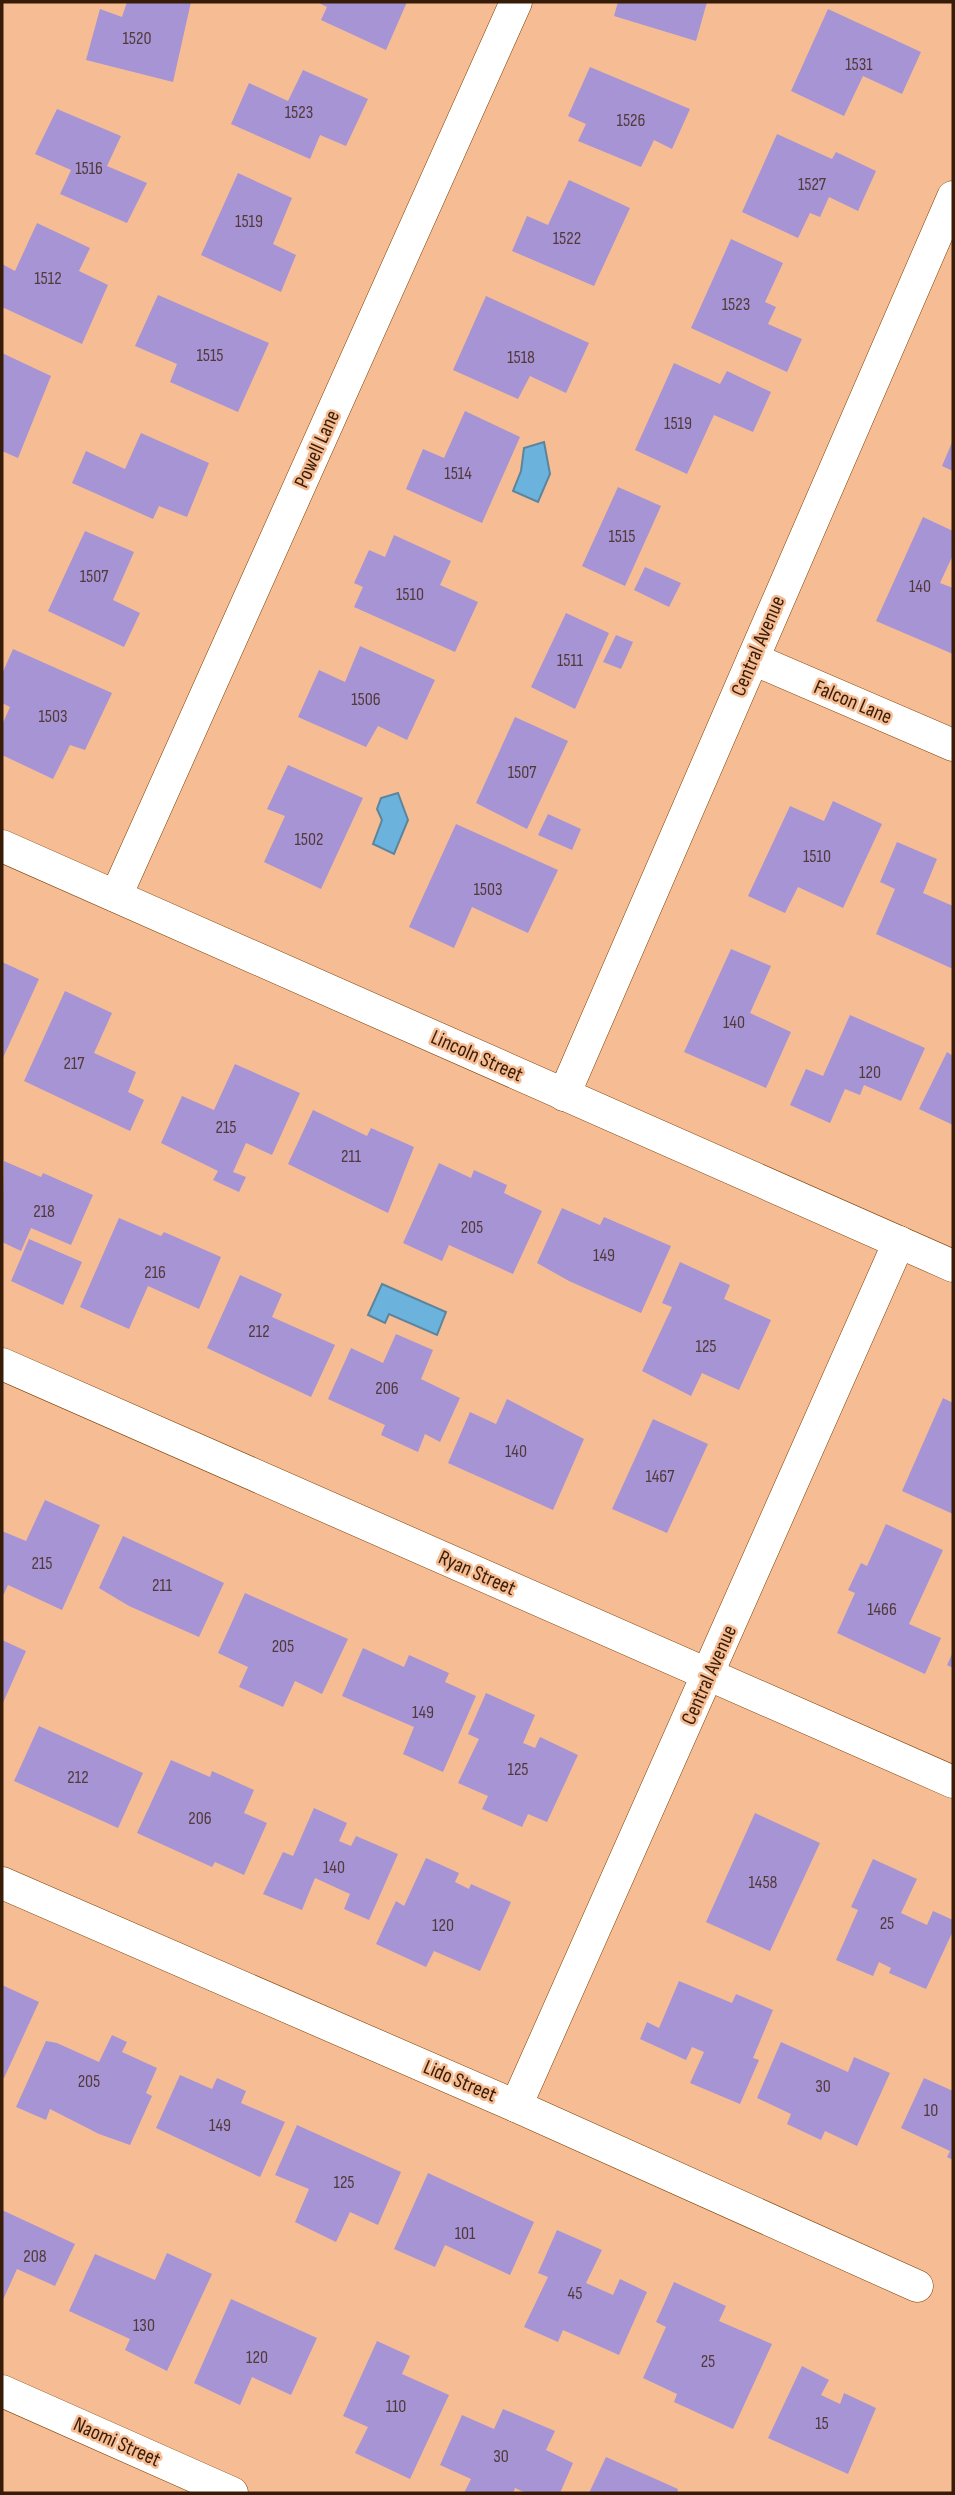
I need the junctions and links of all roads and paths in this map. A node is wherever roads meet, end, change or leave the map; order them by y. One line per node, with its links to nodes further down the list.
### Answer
1 (516, 2): 6 (street, Powell Lane)
2 (950, 214): 3 (street, Central Avenue)
3 (752, 659): 4 (street, Falcon Lane); 7 (street, Central Avenue)
4 (953, 745)
5 (2, 846): 6 (street, Lincoln Street)
6 (116, 896): 7 (street, Lincoln Street)
7 (564, 1095): 8 (street, Lincoln Street)
8 (900, 1242): 9 (street, Lincoln Street); 11 (street, Central Avenue)
9 (953, 1266)
10 (2, 1364): 11 (street, Ryan Street)
11 (710, 1675): 12 (street, Ryan Street); 14 (street, Central Avenue)
12 (953, 1782)
13 (2, 1882): 14 (street, Lido Street)
14 (516, 2106): 15 (street, Lido Street)
15 (916, 2286)
16 (2, 2391): 17 (street, Naomi Street)
17 (232, 2493)

